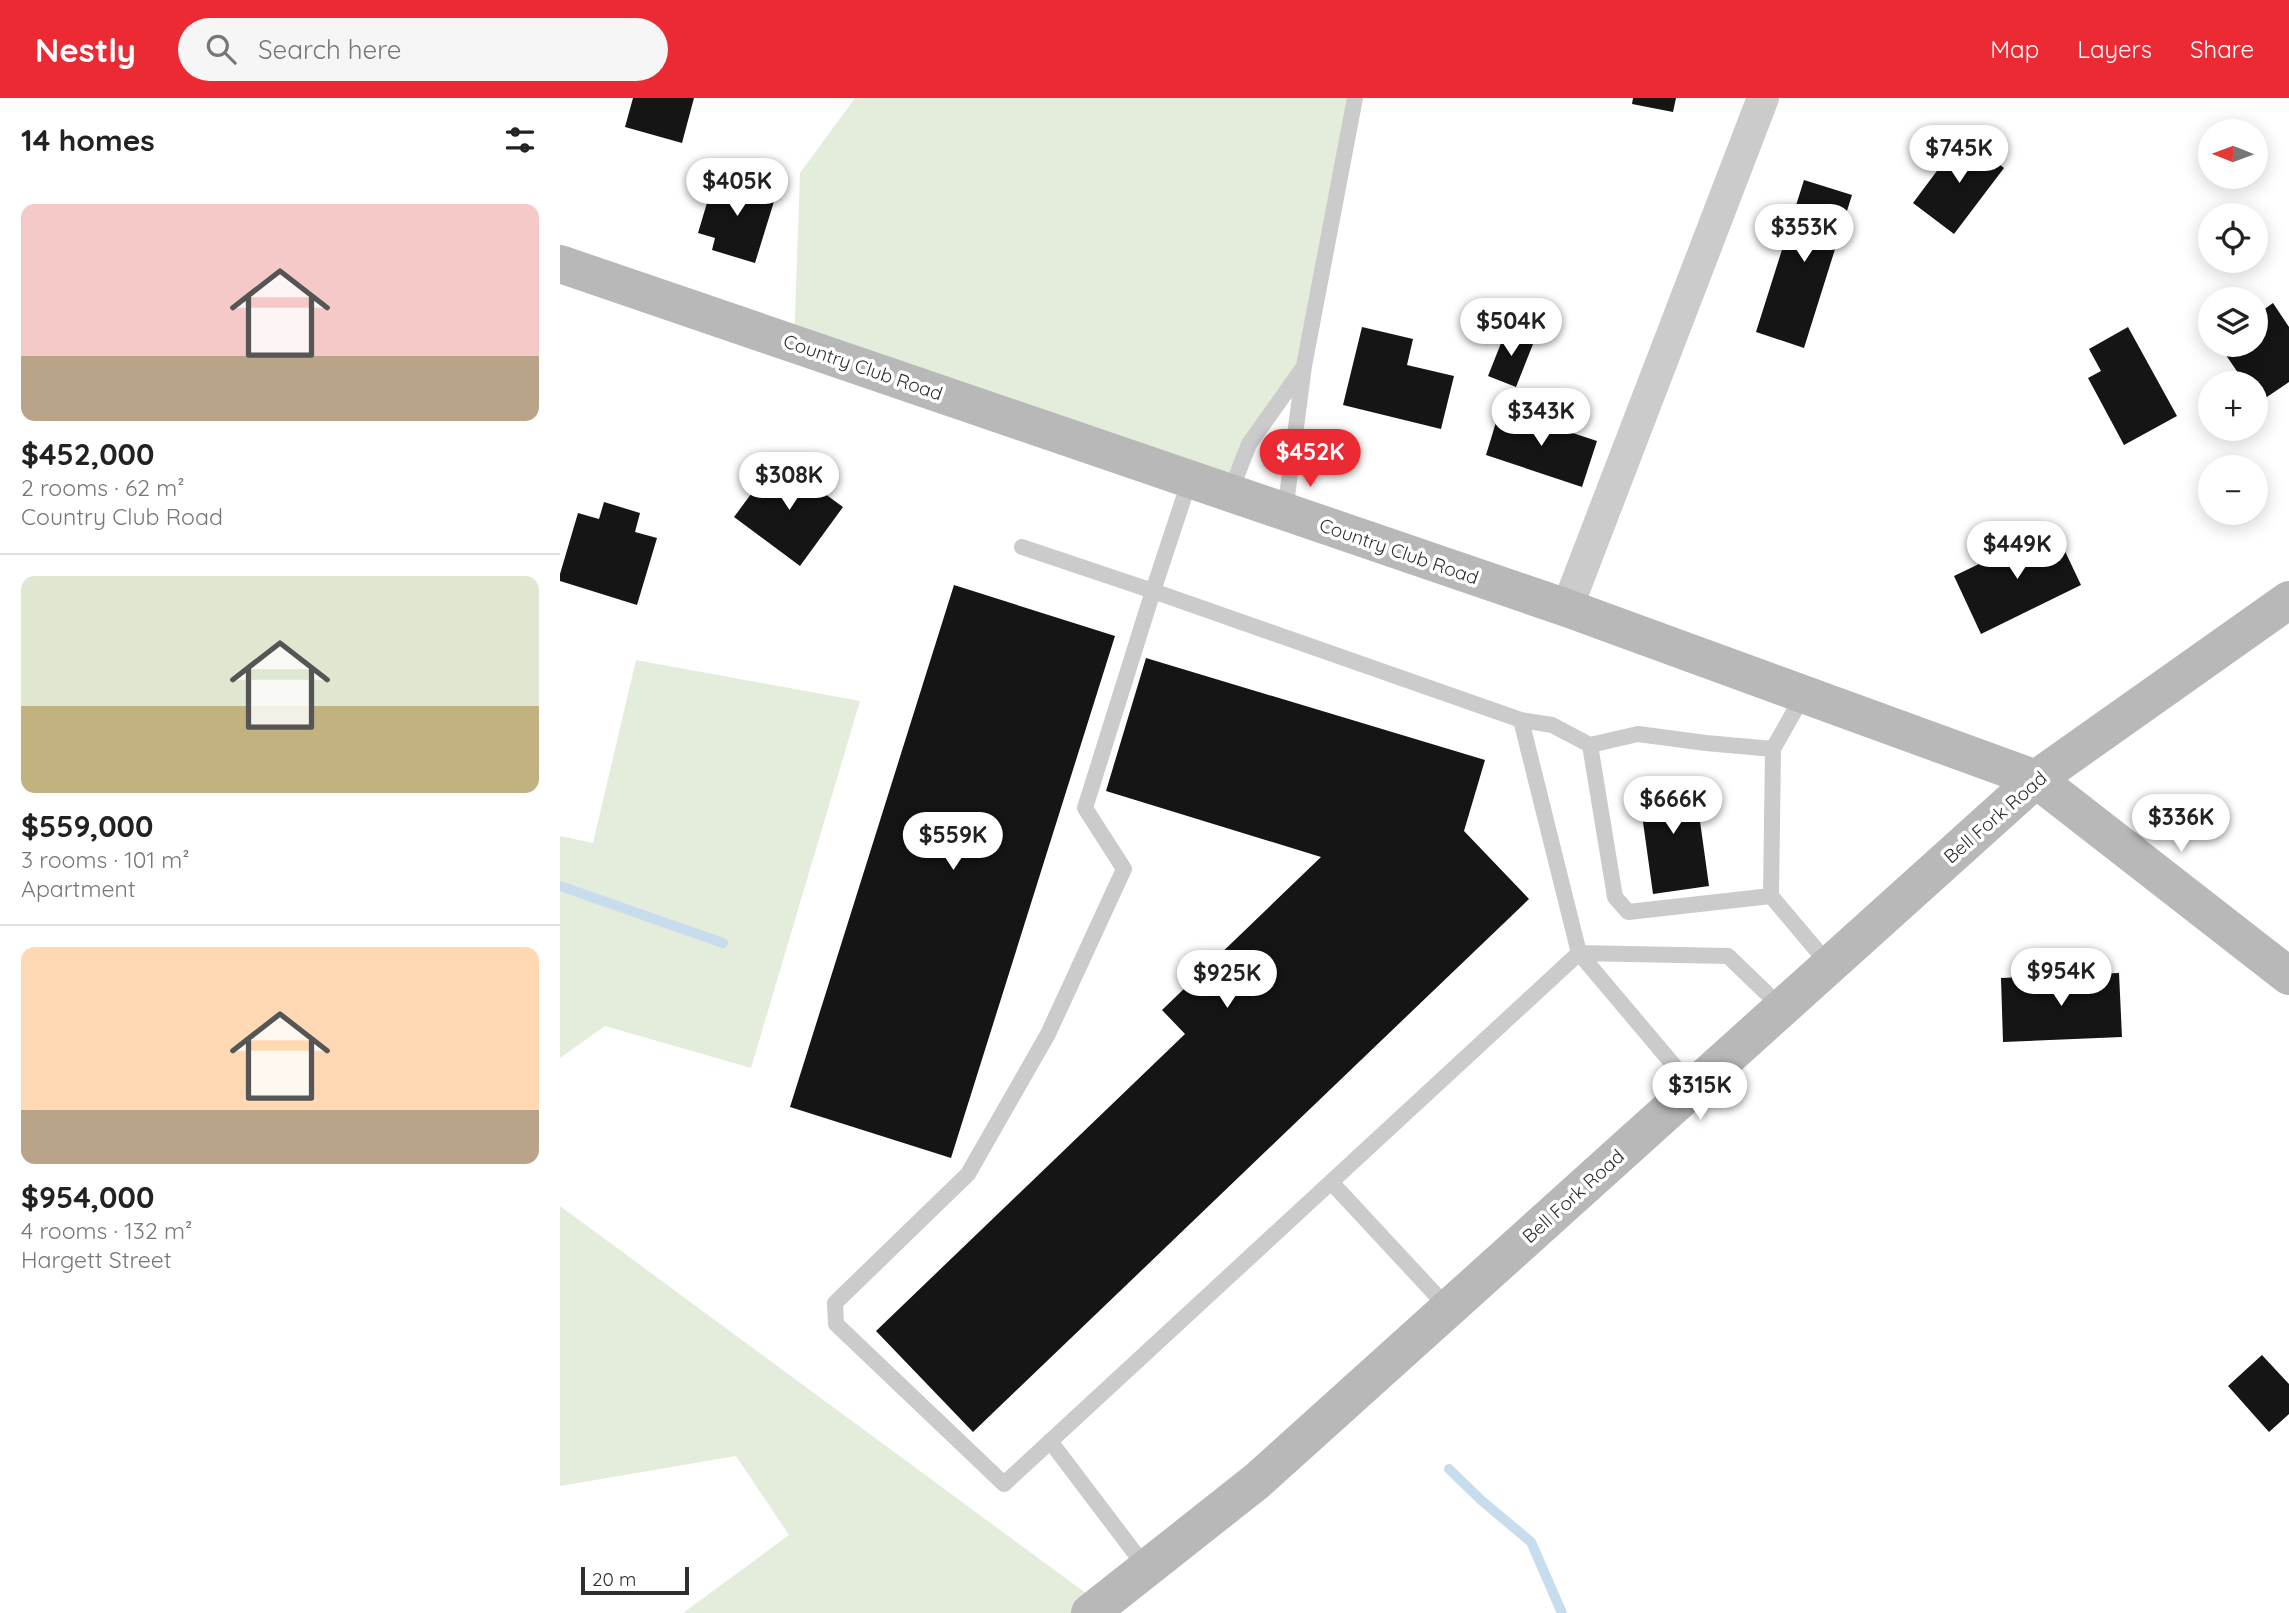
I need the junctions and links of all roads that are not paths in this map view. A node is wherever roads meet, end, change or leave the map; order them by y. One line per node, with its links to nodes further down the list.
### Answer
1 (1354, 98): 4 (lane)
2 (1763, 98): 11 (street)
3 (560, 264): 5 (main road, Country Club Road)
4 (1304, 366): 6 (lane); 7 (lane)
5 (1190, 479): 6 (main road, Country Club Road); 9 (lane)
6 (1230, 493): 7 (main road, Country Club Road)
7 (1285, 512): 11 (main road, Country Club Road)
8 (1022, 547): 9 (lane)
9 (1153, 591): 13 (lane); 25 (lane)
10 (2289, 600): 16 (main road, Bell Fork Road)
11 (1567, 608): 12 (main road, Country Club Road)
12 (1804, 694): 15 (lane); 16 (main road, Country Club Road)
13 (1521, 720): 14 (lane); 18 (lane)
14 (1590, 745): 15 (lane); 17 (lane)
15 (1773, 749): 17 (lane)
16 (2036, 779): 19 (main road, Bell Fork Road); 20 (main road, Country Club Road)
17 (1772, 896): 19 (lane)
18 (1579, 953): 21 (lane); 22 (lane); 23 (lane)
19 (1830, 966): 21 (main road, Bell Fork Road)
20 (2289, 976)
21 (1783, 1009): 22 (main road, Bell Fork Road)
22 (1693, 1088): 24 (main road, Bell Fork Road)
23 (1331, 1182): 24 (lane); 25 (lane)
24 (1449, 1309): 26 (main road, Bell Fork Road)
25 (1050, 1441): 26 (lane)
26 (1147, 1569): 27 (main road, Bell Fork Road)
27 (1090, 1613)

